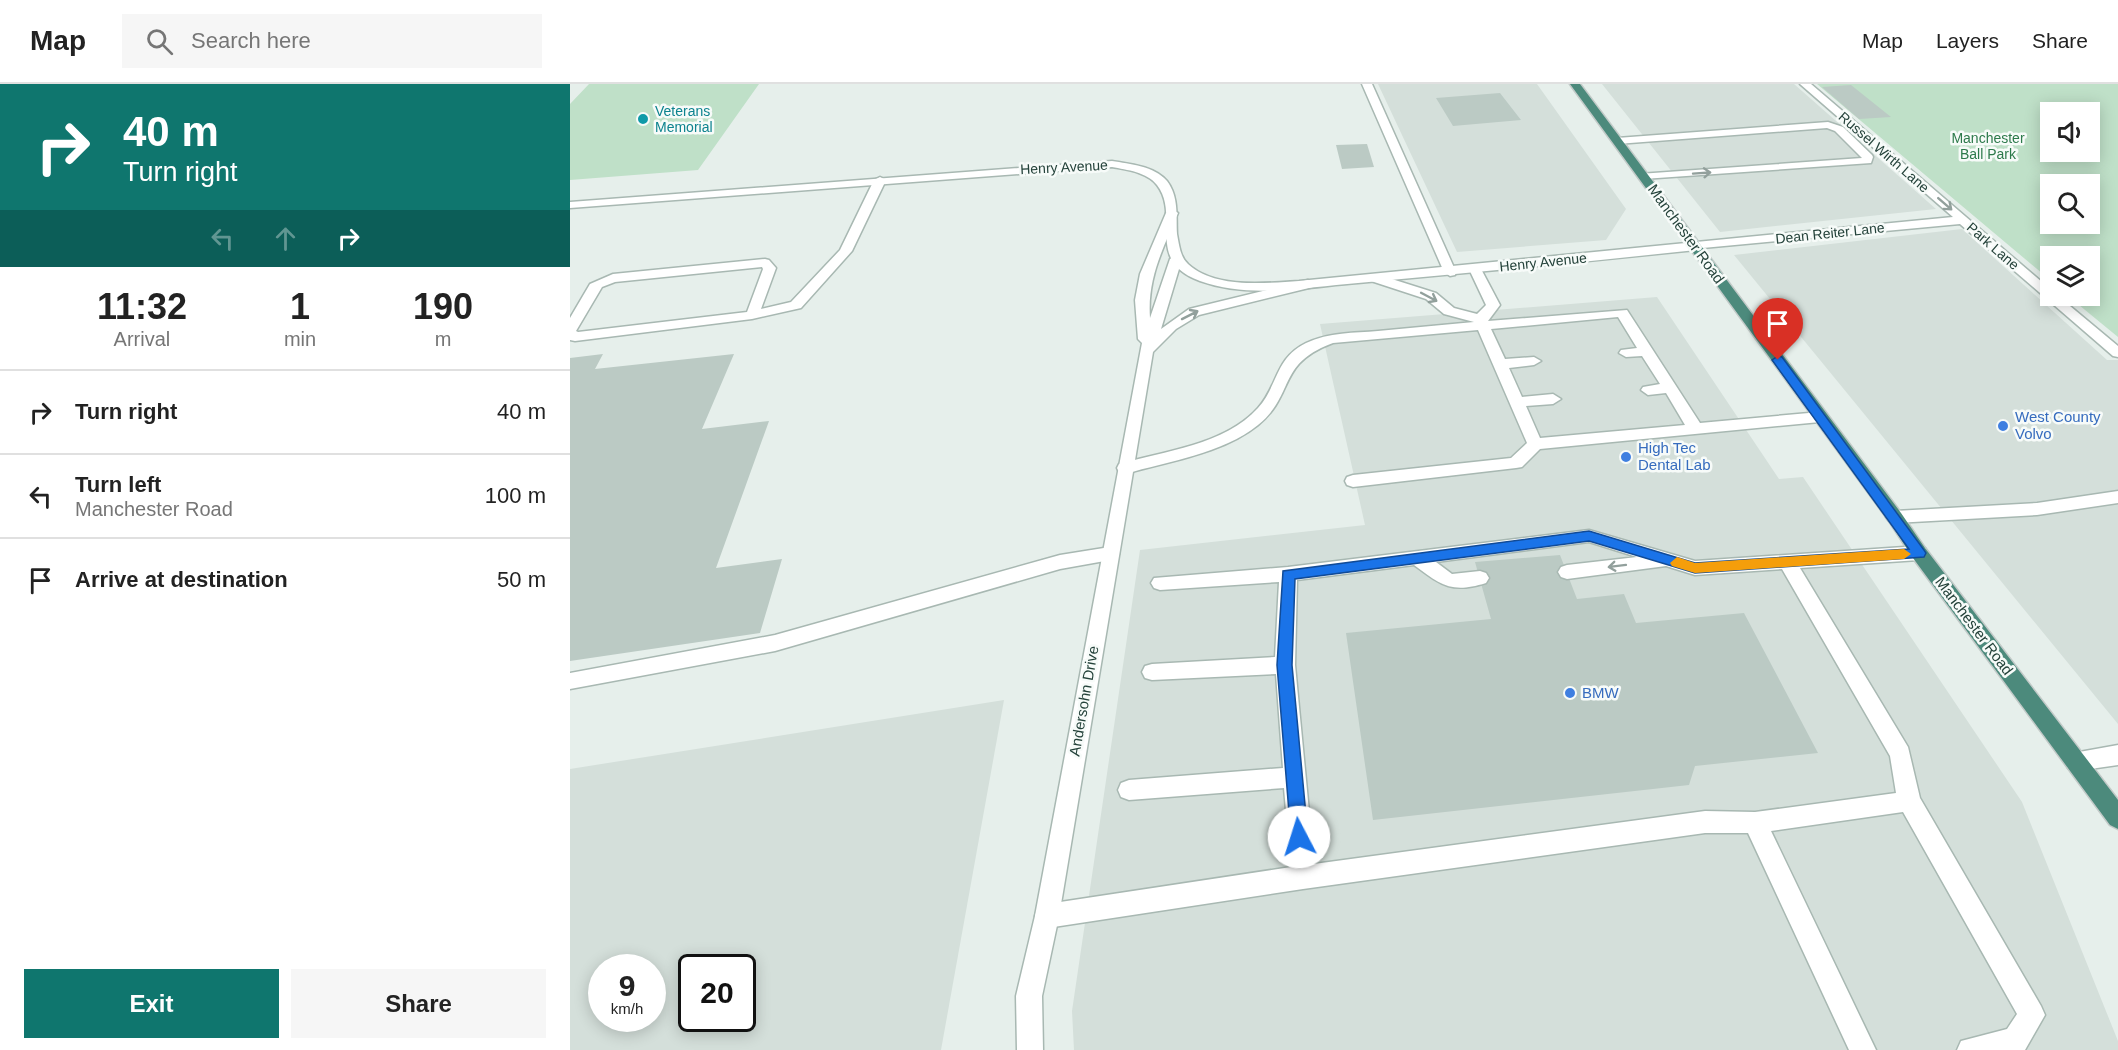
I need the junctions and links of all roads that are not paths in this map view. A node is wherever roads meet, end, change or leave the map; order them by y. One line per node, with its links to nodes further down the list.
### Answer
1 (1367, 84): 13 (street)
2 (1575, 84): 4 (highway, Manchester Road)
3 (1805, 84): 9 (street, Russel Wirth Lane, one-way to 9)
4 (1617, 141): 5 (highway, Manchester Road); 5 (street, one-way to 4)
5 (1644, 176): 10 (highway, Manchester Road)
6 (880, 180): 7 (street, Henry Avenue); 8 (street, Henry Avenue); 18 (street)
7 (570, 205)
8 (1172, 213): 11 (street, Henry Avenue); 24 (street, Andersohn Drive)
9 (1963, 220): 10 (street, Dean Reiter Lane); 16 (street, Park Lane)
10 (1696, 246): 12 (street, Henry Avenue); 32 (highway, Manchester Road)
11 (1176, 259): 15 (street, Henry Avenue); 24 (street, Andersohn Drive)
12 (1475, 269): 13 (street, Henry Avenue); 19 (street)
13 (1450, 272): 14 (street, Henry Avenue)
14 (1376, 278): 15 (street, Henry Avenue); 19 (street, one-way to 19)
15 (1313, 283): 24 (street, one-way to 15)
16 (2040, 286)
17 (2064, 306): 25 (street, Park Lane)
18 (752, 315): 20 (street); 21 (street)
19 (1481, 322): 22 (street); 27 (street); 35 (street)
20 (570, 328)
21 (570, 333)
22 (1646, 351): 23 (street); 28 (street)
23 (1626, 352)
24 (1146, 353): 35 (street, Andersohn Drive)
25 (2118, 353)
26 (1534, 361): 27 (street)
27 (1500, 364): 31 (street)
28 (1670, 388): 29 (street); 33 (street)
29 (1648, 390)
30 (1553, 399): 31 (street)
31 (1516, 402): 34 (street)
32 (1820, 417): 33 (street); 38 (highway, Manchester Road)
33 (1696, 429): 34 (street)
34 (1535, 444): 36 (street)
35 (1125, 468): 40 (street, Andersohn Drive)
36 (1353, 481)
37 (2118, 497): 38 (street)
38 (1895, 517): 39 (highway, Manchester Road)
39 (1919, 553): 43 (street); 52 (highway, Manchester Road)
40 (1110, 554): 50 (street); 59 (street, Andersohn Drive)
41 (1417, 558): 42 (street); 45 (street); 46 (street)
42 (1668, 560): 43 (street); 44 (street, one-way to 44)
43 (1788, 563): 55 (street)
44 (1567, 572)
45 (1288, 574): 47 (street); 48 (street)
46 (1480, 578)
47 (1160, 583)
48 (1285, 665): 49 (street); 53 (street)
49 (1152, 672)
50 (570, 681)
51 (2118, 755): 52 (street)
52 (2076, 761): 56 (highway, Manchester Road)
53 (1294, 777): 54 (street); 58 (street)
54 (1130, 790)
55 (1909, 801): 57 (street); 62 (street)
56 (2118, 818)
57 (1755, 823): 58 (street); 61 (street)
58 (1303, 877): 59 (street)
59 (1047, 916): 60 (street, Andersohn Drive)
60 (1030, 1050)
61 (1863, 1050)
62 (1970, 1050)

